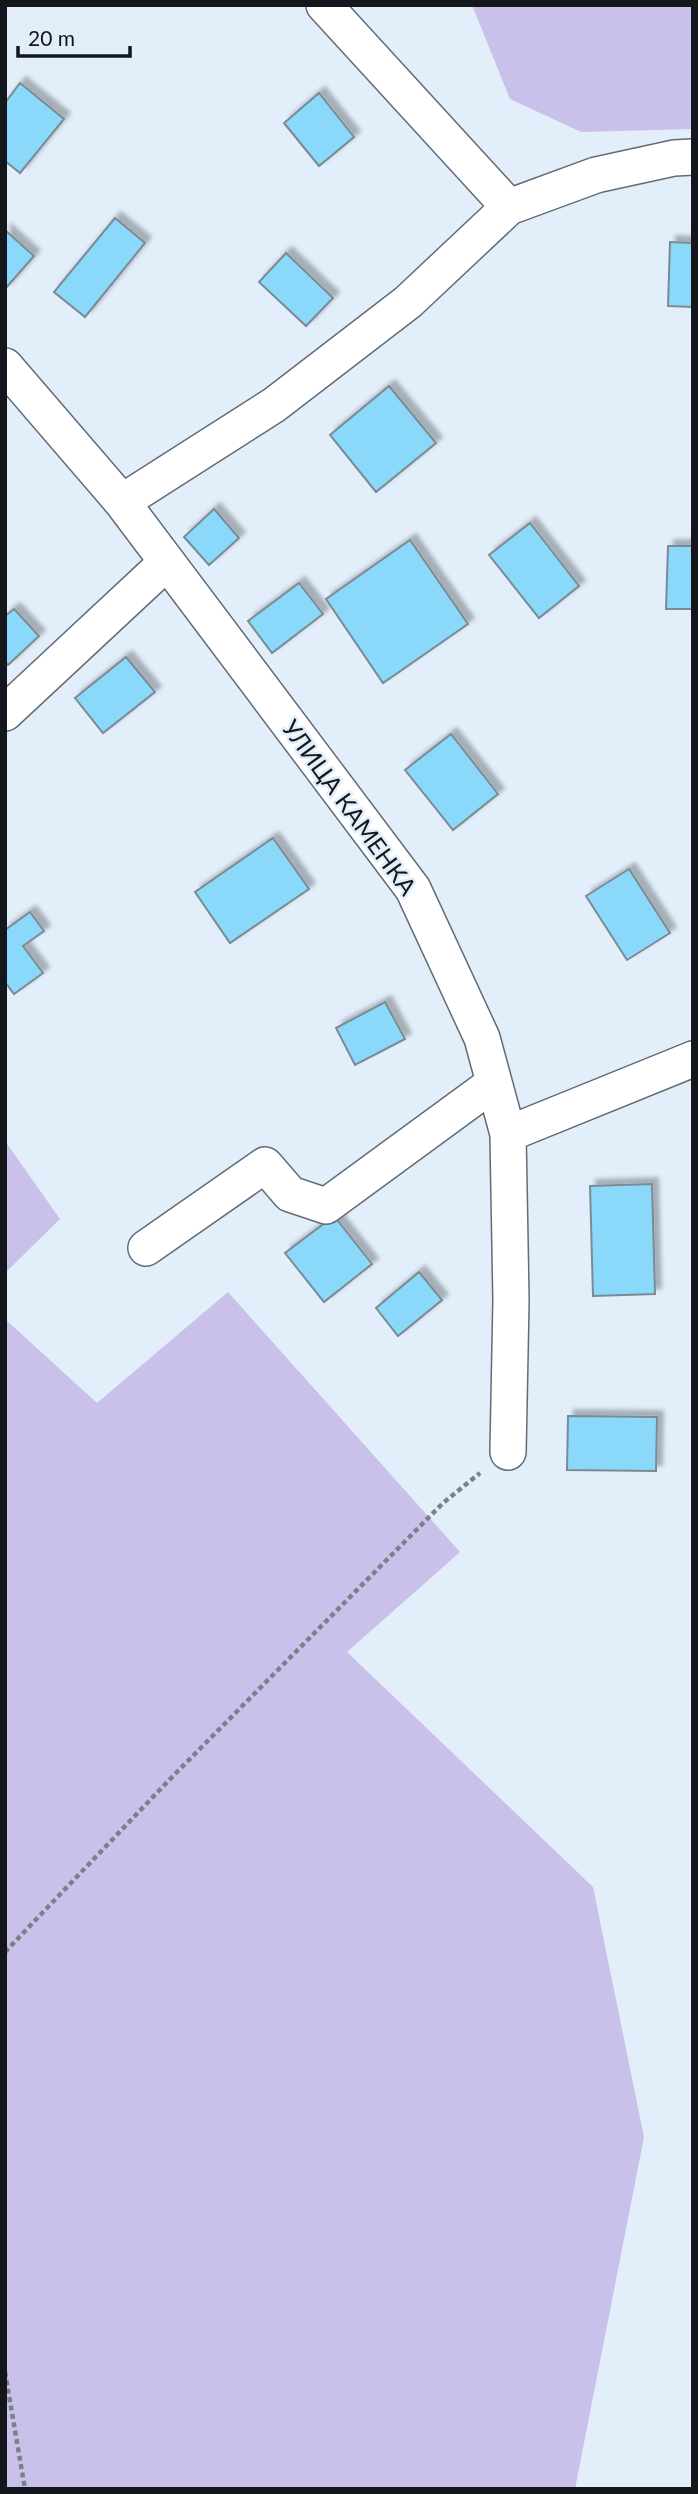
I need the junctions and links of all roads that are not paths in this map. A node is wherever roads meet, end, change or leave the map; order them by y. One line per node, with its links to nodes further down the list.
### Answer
1 (324, 5): 3 (street)
2 (693, 157): 3 (street)
3 (509, 207): 5 (street)
4 (5, 366): 5 (street, УЛИЦА КАМЕНКА)
5 (122, 502): 6 (street, УЛИЦА КАМЕНКА)
6 (167, 562): 7 (street); 9 (street, УЛИЦА КАМЕНКА)
7 (5, 713)
8 (693, 1059): 10 (street)
9 (494, 1083): 10 (street, УЛИЦА КАМЕНКА); 11 (street)
10 (508, 1134): 12 (street, УЛИЦА КАМЕНКА)
11 (146, 1248)
12 (508, 1452)

